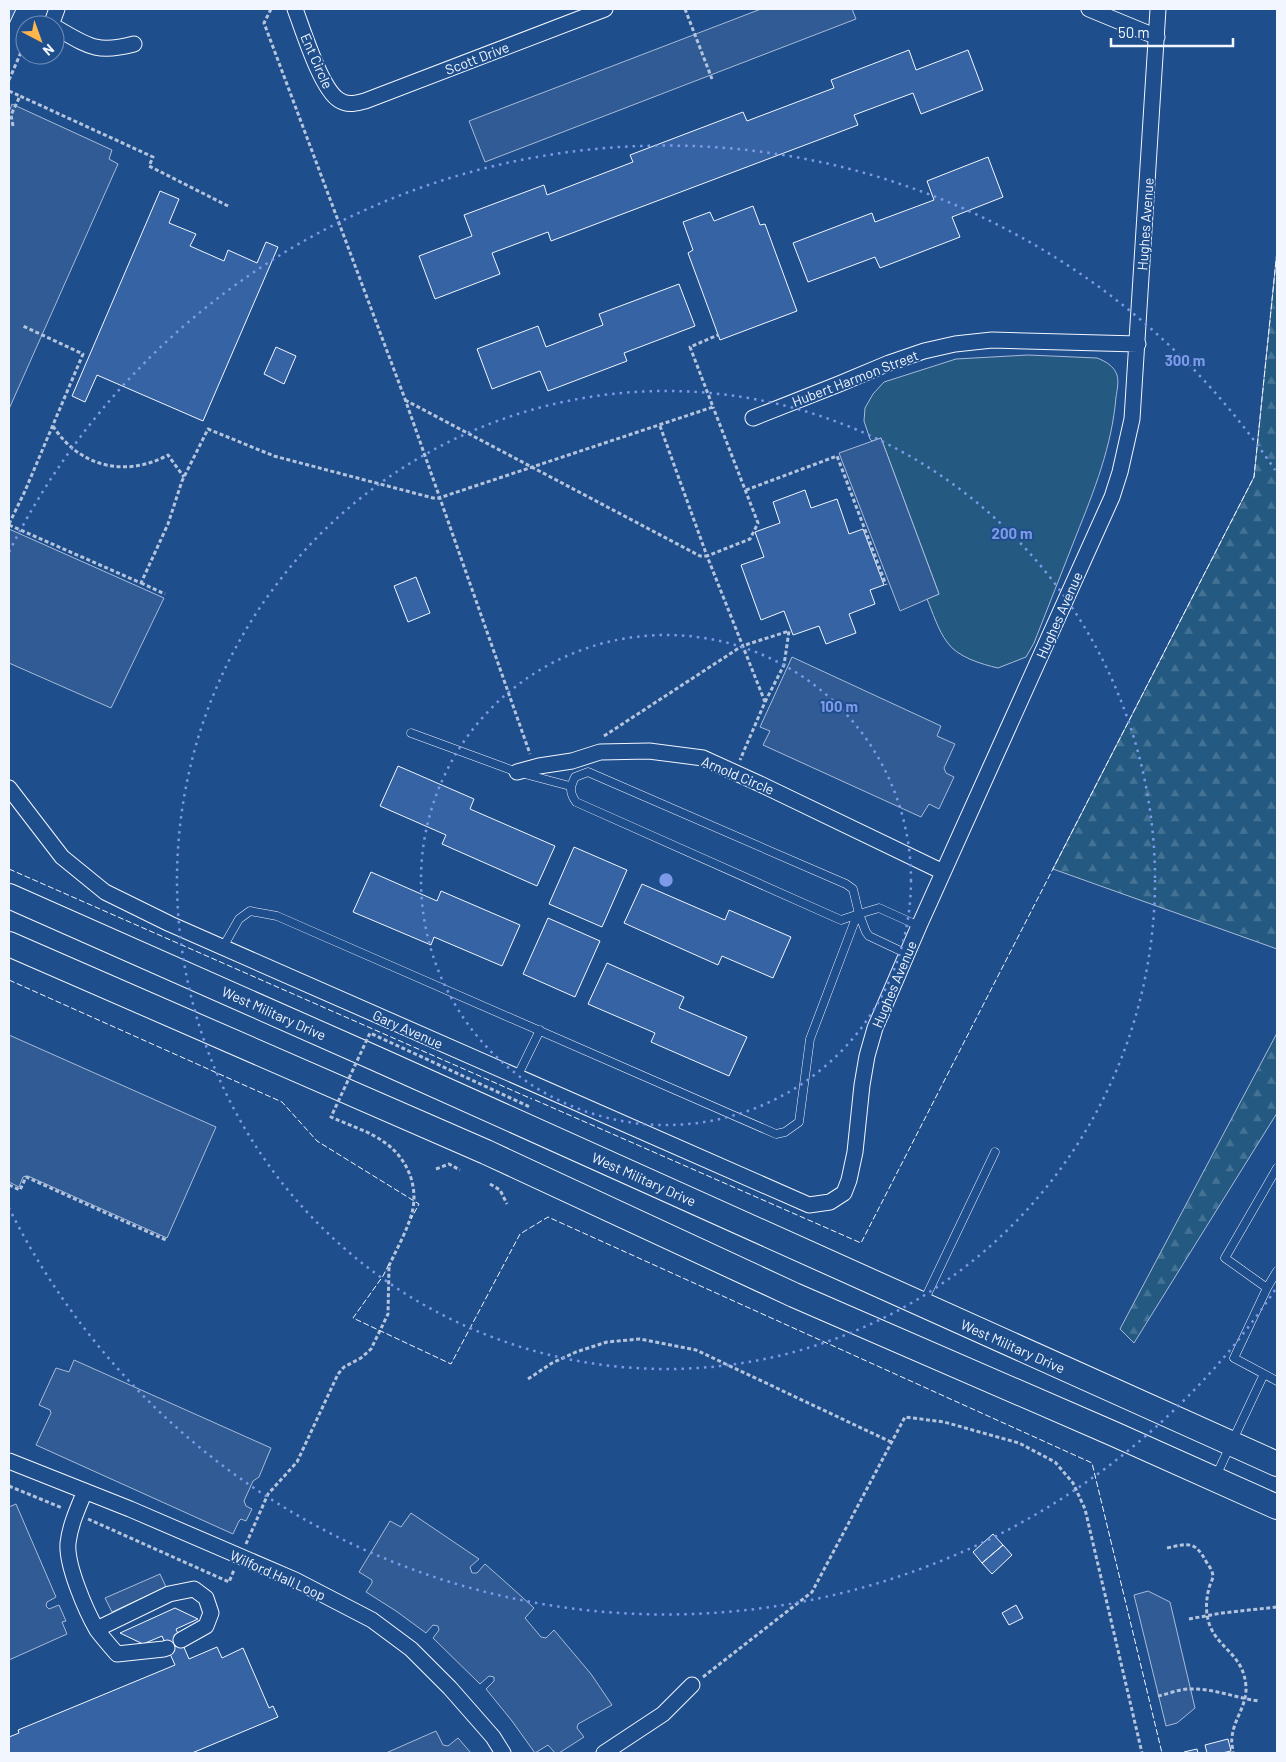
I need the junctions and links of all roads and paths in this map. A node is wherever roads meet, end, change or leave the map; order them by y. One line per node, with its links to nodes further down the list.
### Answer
1 (270, 9): 21 (path)
2 (295, 9): 15 (street, Ent Circle)
3 (605, 9): 15 (street, Scott Drive)
4 (685, 9): 11 (path)
5 (1089, 9): 8 (street)
6 (1158, 9): 8 (street, Hughes Avenue)
7 (65, 33): 9 (street)
8 (1157, 37): 20 (street, Hughes Avenue)
9 (134, 44)
10 (15, 65): 12 (path)
11 (712, 79)
12 (9, 80)
13 (9, 92): 14 (path)
14 (20, 96): 16 (path); 17 (path)
15 (349, 105)
16 (14, 126)
17 (230, 207)
18 (23, 326): 24 (path)
19 (718, 335): 22 (path)
20 (1138, 344): 23 (street, Hubert Harmon Street); 45 (street, Hughes Avenue)
21 (404, 399): 26 (path); 29 (path)
22 (713, 407): 25 (path); 28 (path)
23 (753, 418)
24 (53, 426): 27 (path); 30 (path)
25 (660, 426): 26 (path); 31 (path)
26 (533, 467): 29 (path); 31 (path)
27 (184, 477): 29 (path); 32 (path)
28 (746, 490): 31 (path); 33 (path)
29 (439, 498): 38 (path)
30 (9, 525): 32 (path)
31 (707, 556): 35 (path)
32 (141, 583): 34 (path)
33 (886, 585)
34 (165, 594)
35 (742, 646): 36 (path); 36 (path); 39 (path)
36 (765, 702): 41 (path)
37 (411, 732): 40 (lane)
38 (530, 755)
39 (588, 756): 40 (street, Arnold Circle); 41 (street, Arnold Circle); 42 (lane)
40 (517, 772): 43 (lane)
41 (735, 772): 45 (street, Arnold Circle)
42 (596, 776): 43 (lane); 47 (lane)
43 (570, 786): 47 (lane)
44 (9, 788): 50 (street, Gary Avenue)
45 (943, 872): 48 (street, Hughes Avenue)
46 (9, 896): 66 (main road, West Military Drive)
47 (859, 914): 48 (lane); 51 (lane); 52 (lane)
48 (919, 926): 51 (street, Hughes Avenue)
49 (9, 944): 74 (main road)
50 (223, 947): 52 (lane); 53 (street, Gary Avenue)
51 (907, 954): 61 (street, Hughes Avenue)
52 (540, 1030): 53 (lane)
53 (517, 1077): 61 (street, Gary Avenue)
54 (530, 1107): 80 (path, bridge)
55 (995, 1152): 66 (lane)
56 (1277, 1168): 65 (lane)
57 (436, 1169): 58 (path)
58 (460, 1170)
59 (490, 1184): 62 (path)
60 (9, 1185): 63 (path)
61 (844, 1192)
62 (507, 1204)
63 (166, 1240)
64 (1277, 1272): 65 (lane)
65 (1267, 1288): 67 (lane)
66 (922, 1305): 71 (main road, West Military Drive)
67 (1264, 1374): 69 (lane); 71 (lane)
68 (528, 1379): 70 (path)
69 (1277, 1381)
70 (891, 1442): 87 (path); 93 (path)
71 (1231, 1444): 73 (main road, West Military Drive); 74 (lane)
72 (9, 1461): 76 (street, Wilford Hall Loop)
73 (1277, 1464)
74 (1214, 1479): 77 (main road)
75 (9, 1486): 78 (path)
76 (85, 1491): 78 (street); 80 (street, Wilford Hall Loop)
77 (1277, 1508)
78 (76, 1513): 80 (path); 84 (street)
79 (1167, 1548): 82 (path)
80 (240, 1558): 91 (street, Wilford Hall Loop)
81 (1277, 1607): 82 (path)
82 (1207, 1616): 83 (path); 89 (path)
83 (1189, 1619)
84 (97, 1629): 85 (street); 86 (street)
85 (181, 1640)
86 (167, 1648)
87 (692, 1685): 92 (street)
88 (1158, 1696): 89 (path)
89 (1245, 1699): 90 (path); 94 (path)
90 (1259, 1701)
91 (503, 1753)
92 (604, 1753)
93 (1142, 1753)
94 (1233, 1753)

